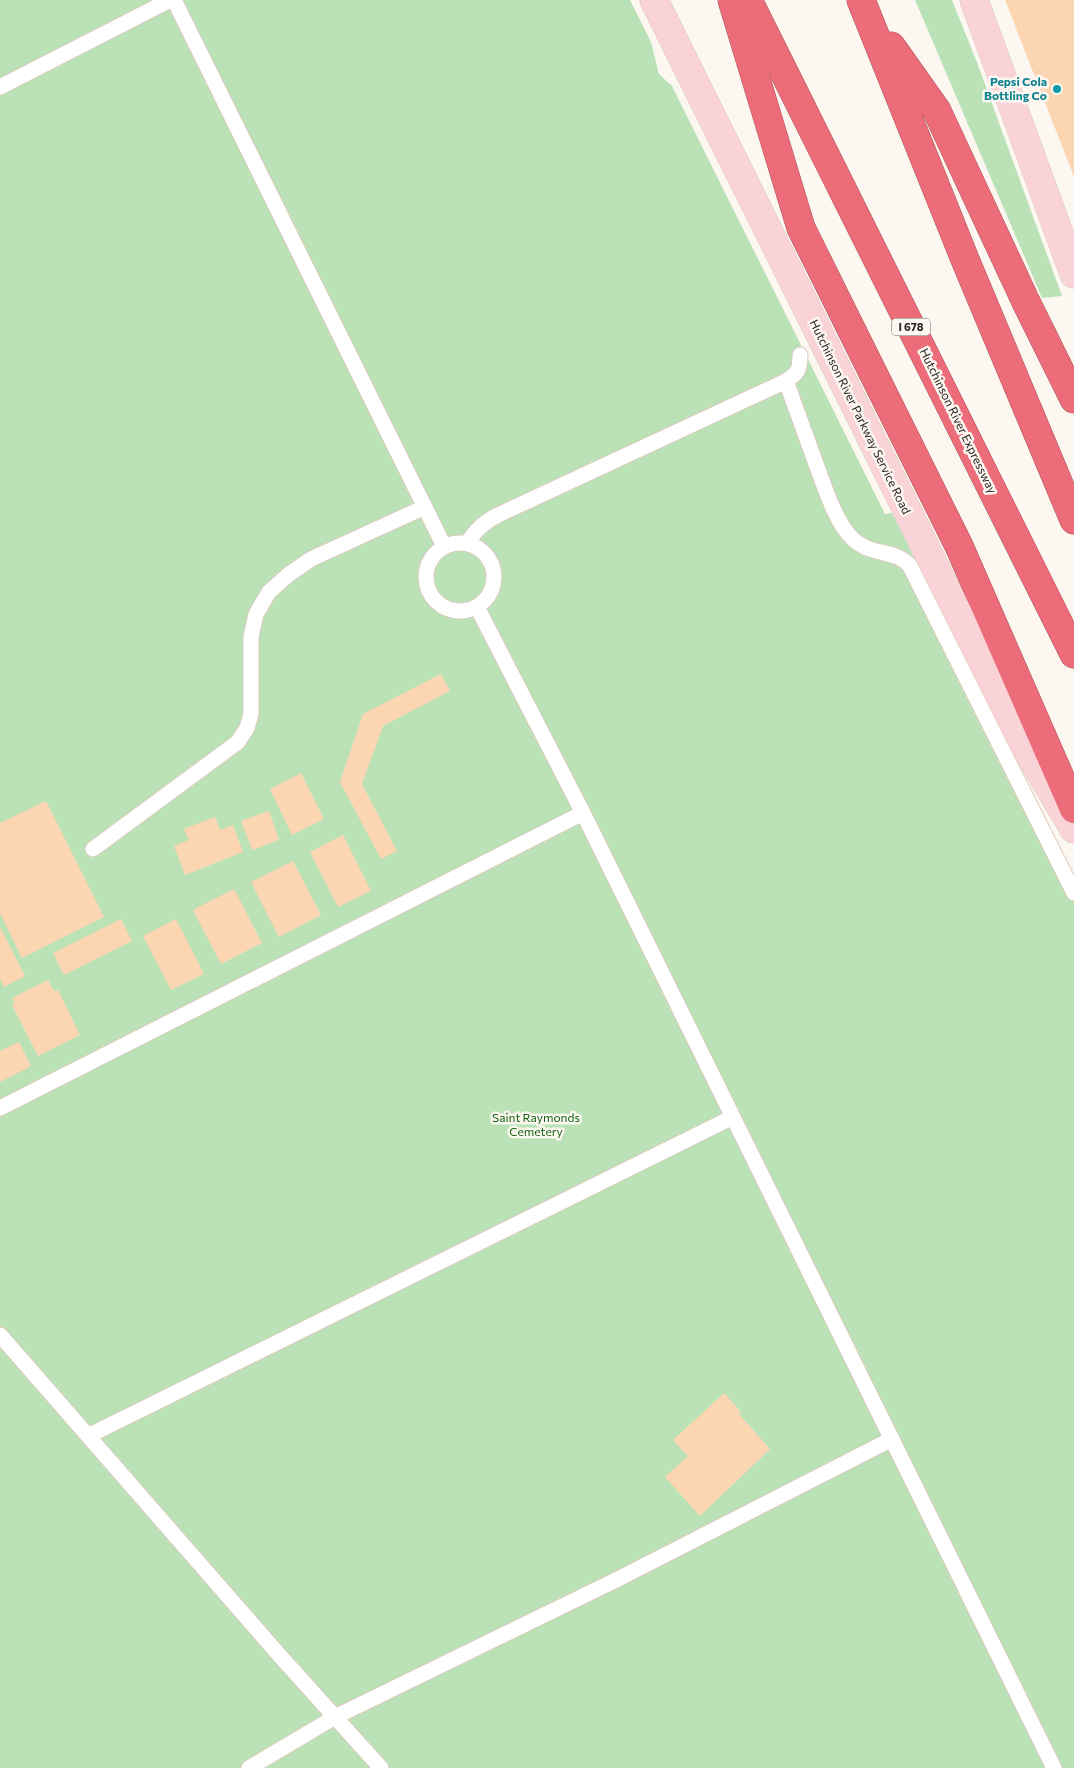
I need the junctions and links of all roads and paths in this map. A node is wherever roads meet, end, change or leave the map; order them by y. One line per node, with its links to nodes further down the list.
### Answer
1 (172, 0): 7 (lane); 12 (lane)
2 (654, 0): 20 (street, Hutchinson River Parkway Service Road)
3 (732, 0): 18 (highway)
4 (748, 0): 17 (highway, Hutchinson River Expressway / I 678)
5 (974, 0): 8 (street)
6 (864, 5): 11 (highway); 13 (highway)
7 (0, 87)
8 (1074, 274)
9 (800, 355): 10 (lane)
10 (786, 381): 14 (lane); 22 (lane)
11 (1074, 399)
12 (425, 507): 15 (lane); 21 (lane)
13 (1074, 520)
14 (467, 543): 15 (lane); 16 (lane)
15 (444, 546): 16 (lane)
16 (476, 607): 19 (lane)
17 (1074, 654)
18 (1074, 809)
19 (583, 813): 23 (lane); 24 (lane)
20 (1074, 829)
21 (93, 850)
22 (1074, 894)
23 (0, 1108)
24 (733, 1117): 26 (lane); 27 (lane)
25 (0, 1335): 26 (lane)
26 (88, 1436): 28 (lane)
27 (892, 1439): 28 (lane); 31 (lane)
28 (335, 1718): 29 (lane); 30 (lane)
29 (249, 1768)
30 (381, 1768)
31 (1054, 1768)

